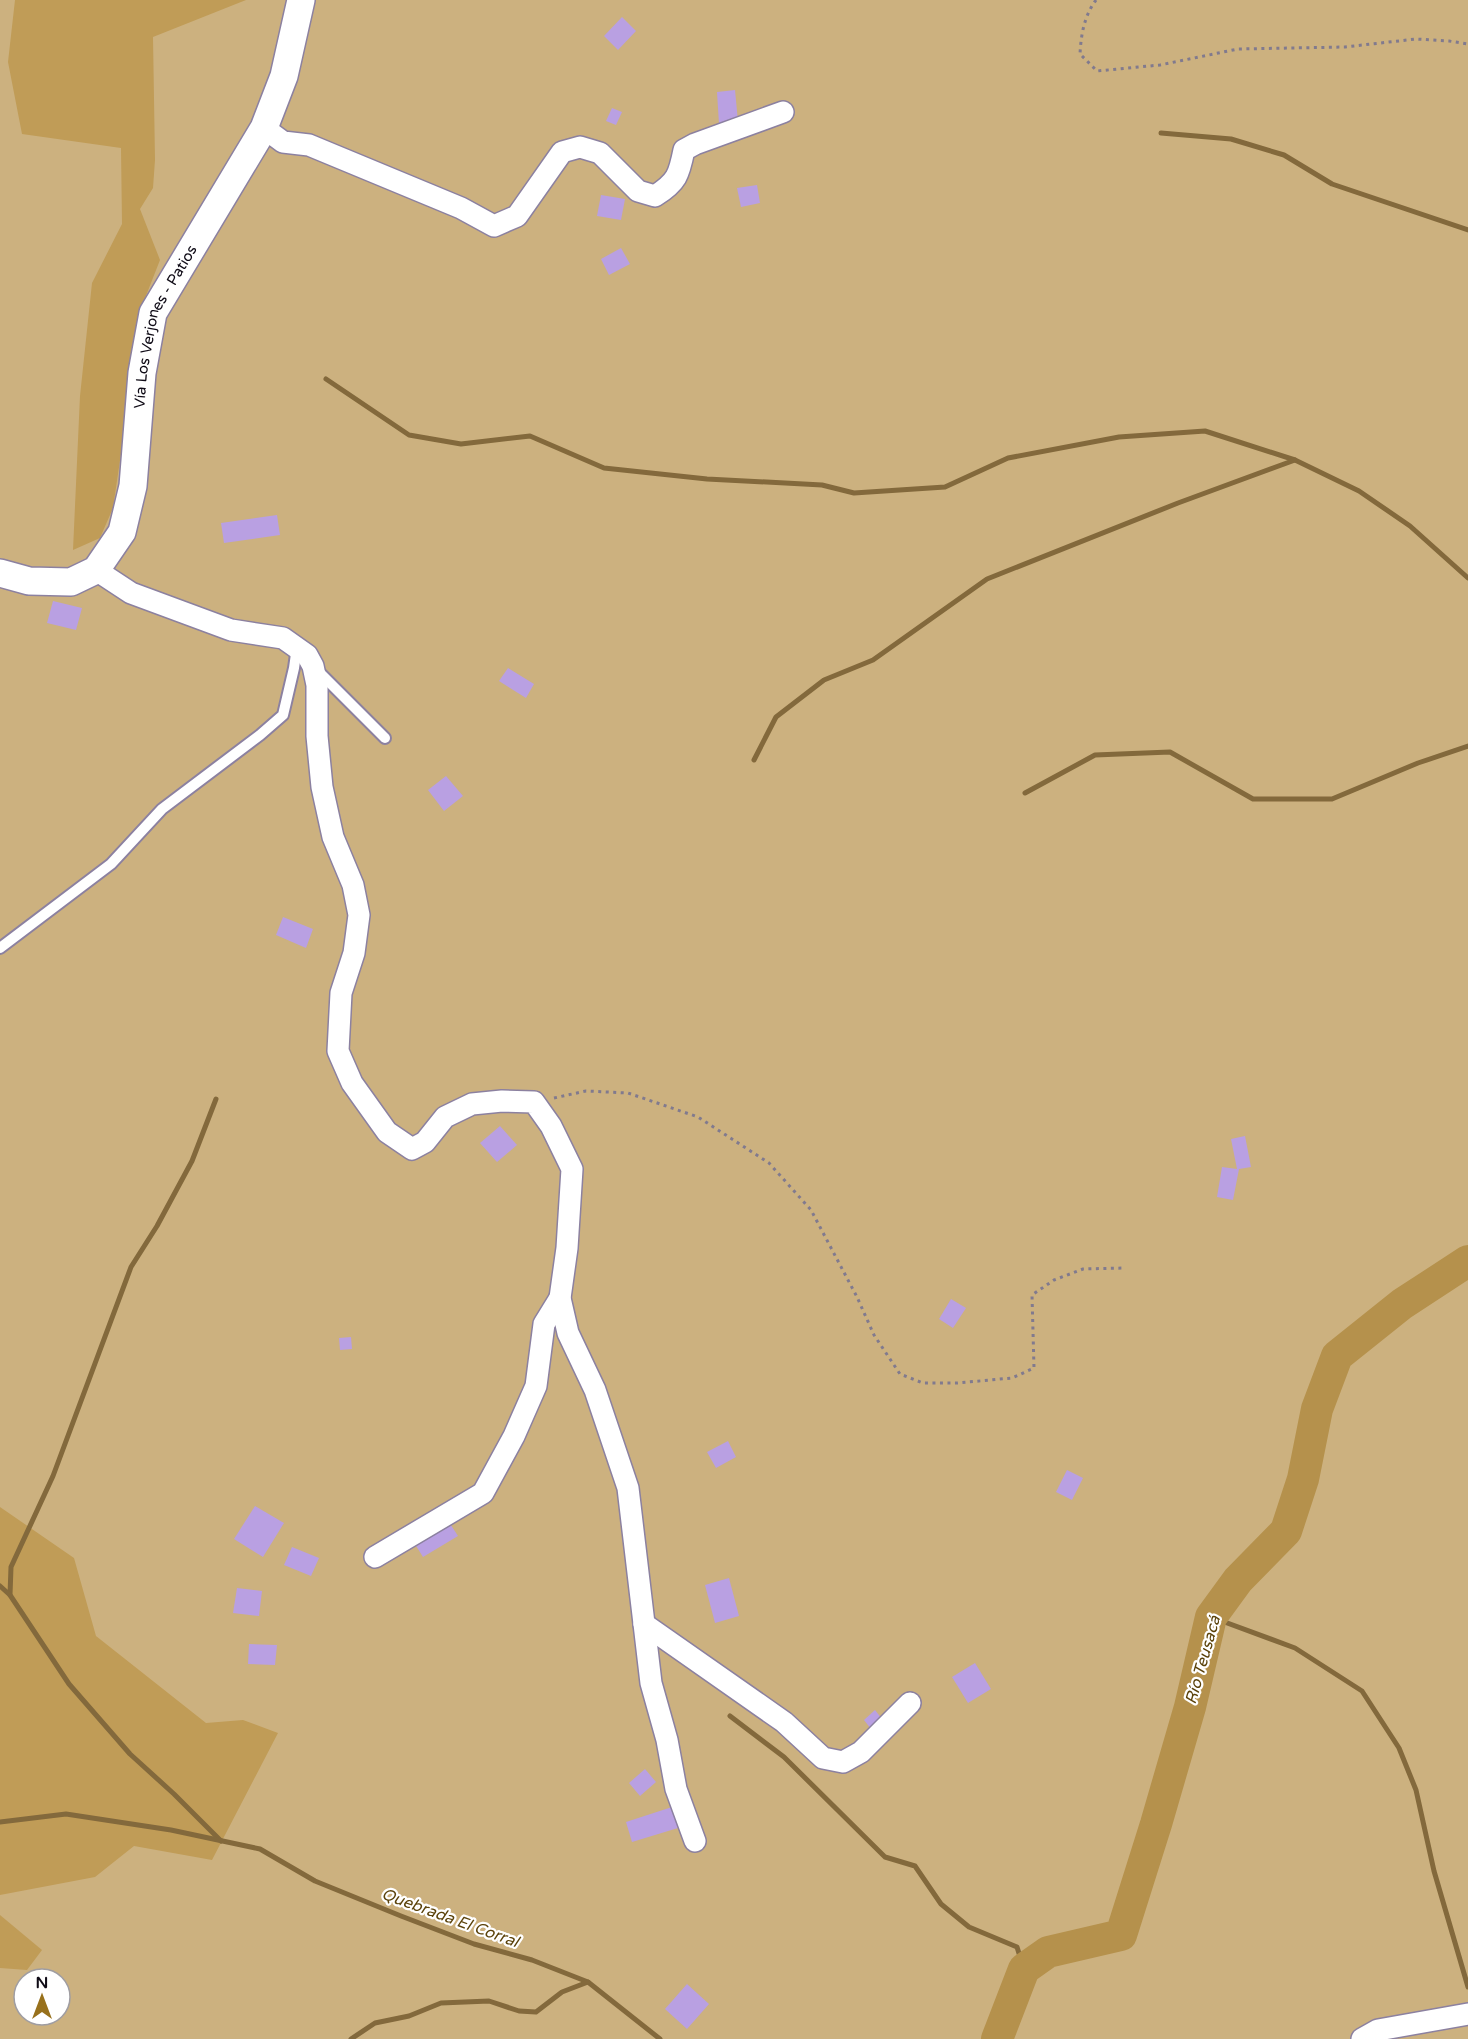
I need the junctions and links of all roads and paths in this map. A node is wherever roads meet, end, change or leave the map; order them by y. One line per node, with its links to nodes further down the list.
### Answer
1 (301, 0): 5 (street, Vía Los Verjones - Patios)
2 (1096, 0): 3 (path)
3 (1468, 45)
4 (783, 112): 5 (street)
5 (264, 128): 6 (street, Vía Los Verjones - Patios)
6 (96, 570): 7 (street); 8 (street)
7 (0, 573)
8 (297, 647): 9 (street); 11 (lane)
9 (313, 666): 10 (lane); 12 (street)
10 (385, 738)
11 (0, 948)
12 (534, 1102): 13 (path); 14 (street)
13 (1124, 1268)
14 (560, 1298): 15 (street); 16 (street)
15 (375, 1557)
16 (644, 1624): 17 (street); 18 (street)
17 (910, 1703)
18 (695, 1841)
19 (1468, 2014): 20 (street)
20 (1362, 2039)

